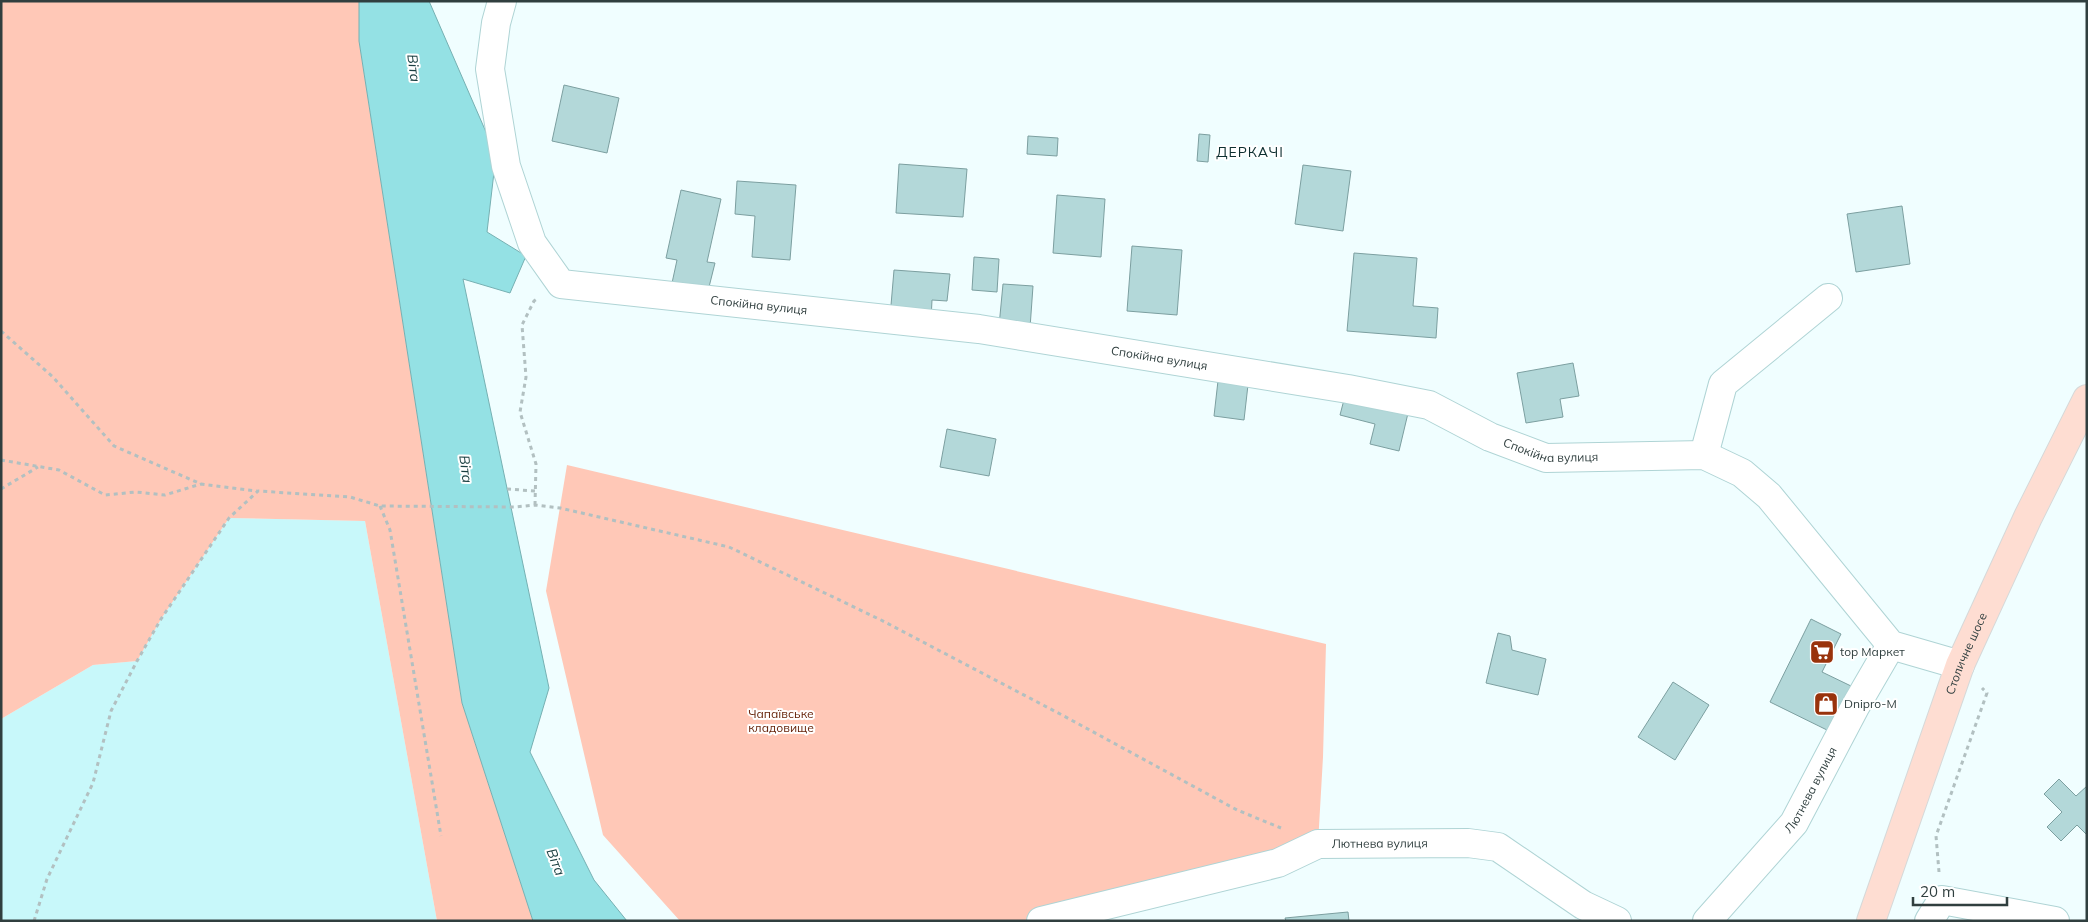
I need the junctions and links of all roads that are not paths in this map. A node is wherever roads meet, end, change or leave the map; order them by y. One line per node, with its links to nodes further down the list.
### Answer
1 (502, 1): 4 (street, Спокійна вулиця)
2 (1828, 298): 4 (street)
3 (2087, 399): 6 (main road, Столичне шосе)
4 (1704, 455): 5 (street, Спокійна вулиця)
5 (1891, 645): 6 (street); 10 (street, Лютнева вулиця)
6 (1960, 664): 11 (main road, Столичне шосе)
7 (1936, 910): 12 (street)
8 (1041, 921): 9 (street, Лютнева вулиця)
9 (1617, 921)
10 (1707, 921)
11 (1872, 921)
12 (2055, 921)

